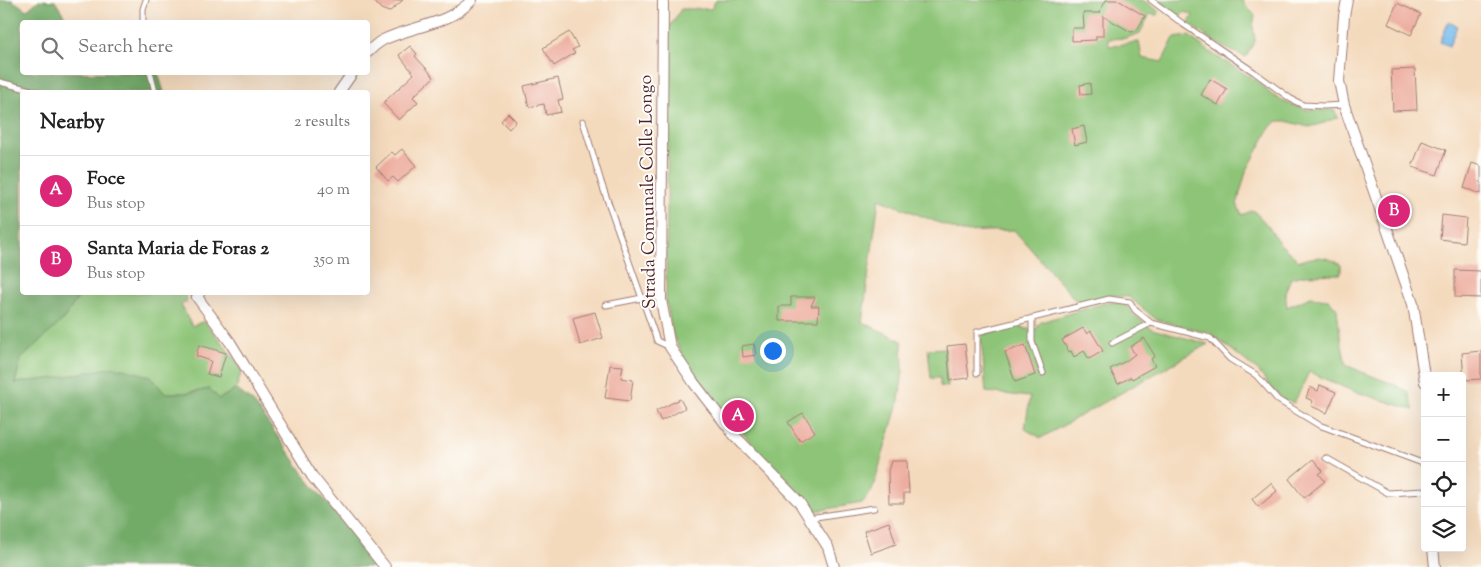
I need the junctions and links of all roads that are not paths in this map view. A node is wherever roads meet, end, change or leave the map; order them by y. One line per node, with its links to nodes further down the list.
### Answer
1 (146, 0): 6 (lane)
2 (472, 0): 7 (street)
3 (663, 0): 22 (street, Strada Comunale Colle Longo)
4 (1151, 0): 14 (lane)
5 (1347, 0): 14 (street)
6 (143, 20)
7 (370, 50)
8 (151, 75): 12 (lane)
9 (351, 75): 13 (street)
10 (0, 82): 11 (lane)
11 (30, 90)
12 (154, 90)
13 (341, 90)
14 (1344, 105): 23 (street)
15 (583, 121): 17 (lane)
16 (198, 295): 32 (street)
17 (642, 298): 18 (lane); 22 (lane)
18 (606, 305)
19 (1032, 318): 20 (lane); 24 (lane); 25 (lane)
20 (1150, 323): 21 (lane); 27 (lane)
21 (1112, 343)
22 (670, 347): 30 (street, Strada Comunale Colle Longo)
23 (1423, 372)
24 (977, 373)
25 (1043, 373)
26 (1326, 458): 28 (lane)
27 (1421, 463)
28 (1421, 491)
29 (874, 508): 30 (lane)
30 (809, 518): 33 (street, Strada Comunale Colle Longo)
31 (1433, 552): 34 (street)
32 (385, 567)
33 (834, 567)
34 (1435, 567)

